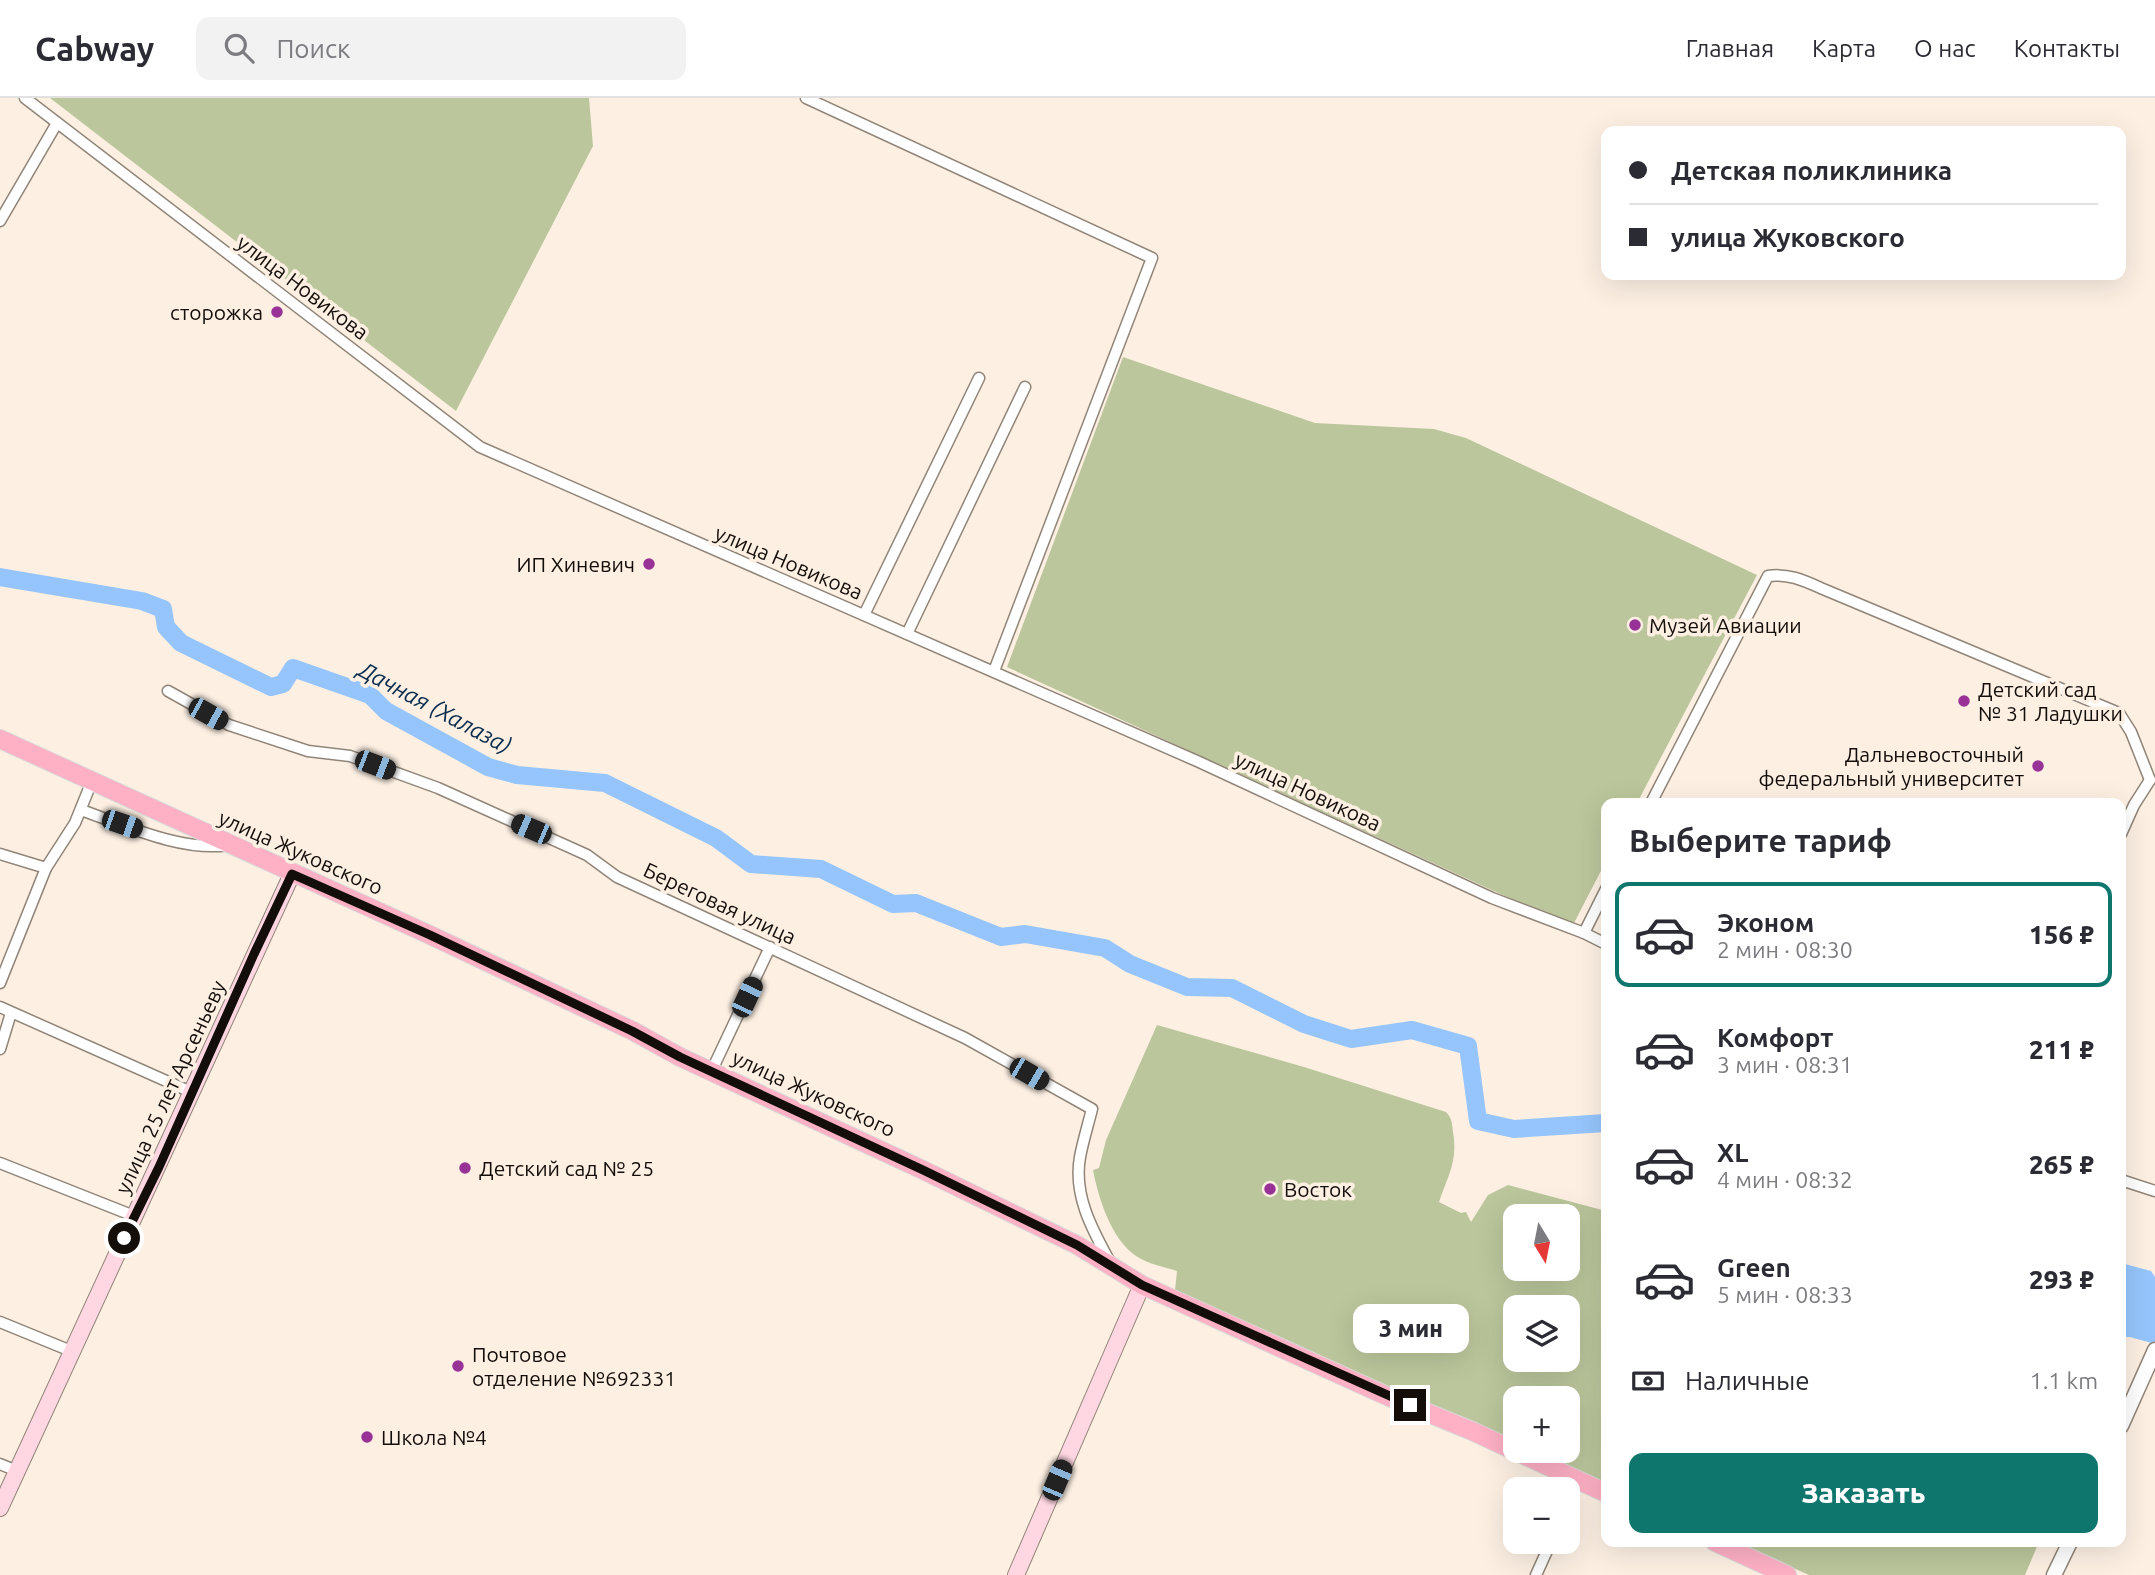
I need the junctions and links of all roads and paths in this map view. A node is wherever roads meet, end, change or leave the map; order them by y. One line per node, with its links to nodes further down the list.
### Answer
1 (25, 98): 3 (street, улица Новикова)
2 (806, 98): 9 (street)
3 (57, 122): 4 (street); 7 (street, улица Новикова)
4 (0, 221)
5 (978, 378): 7 (street)
6 (1025, 387): 8 (street)
7 (864, 615): 8 (street, улица Новикова)
8 (907, 634): 9 (street, улица Новикова)
9 (994, 671): 22 (street, улица Новикова)
10 (167, 691): 24 (street, Береговая улица)
11 (0, 739): 12 (main road, улица Жуковского)
12 (92, 781): 15 (street); 17 (main road, улица Жуковского)
13 (2153, 781): 14 (street); 16 (street)
14 (1654, 798)
15 (80, 810): 17 (street); 19 (street)
16 (2126, 823)
17 (228, 845): 20 (main road, улица Жуковского)
18 (0, 854): 19 (street)
19 (46, 867): 25 (street)
20 (292, 874): 29 (main road, улица Жуковского); 30 (main road, улица 25 лет Арсеньеву)
21 (1601, 899): 22 (street)
22 (1584, 933): 23 (street, улица Новикова)
23 (1601, 942)
24 (770, 947): 29 (street); 35 (street, Береговая улица)
25 (0, 982)
26 (0, 1007): 27 (street)
27 (11, 1013): 28 (street); 30 (street)
28 (0, 1049)
29 (712, 1070): 35 (main road, улица Жуковского)
30 (191, 1092): 34 (main road, улица 25 лет Арсеньеву)
31 (0, 1163): 34 (street)
32 (2126, 1182): 33 (street)
33 (2155, 1191)
34 (134, 1216): 39 (main road, улица 25 лет Арсеньеву)
35 (1114, 1269): 36 (main road, улица Жуковского)
36 (1142, 1285): 43 (main road, улица Жуковского); 50 (main road)
37 (0, 1322): 39 (street)
38 (2155, 1350): 40 (street)
39 (71, 1351): 42 (main road, улица 25 лет Арсеньеву)
40 (2126, 1415)
41 (0, 1464): 42 (street)
42 (17, 1471): 46 (main road, улица 25 лет Арсеньеву)
43 (1572, 1477)
44 (1580, 1481): 45 (main road, улица Жуковского)
45 (1601, 1491)
46 (0, 1508)
47 (1726, 1547): 52 (main road)
48 (2068, 1547): 53 (street)
49 (1546, 1554): 51 (street)
50 (1016, 1575)
51 (1536, 1575)
52 (1787, 1575)
53 (2054, 1575)

